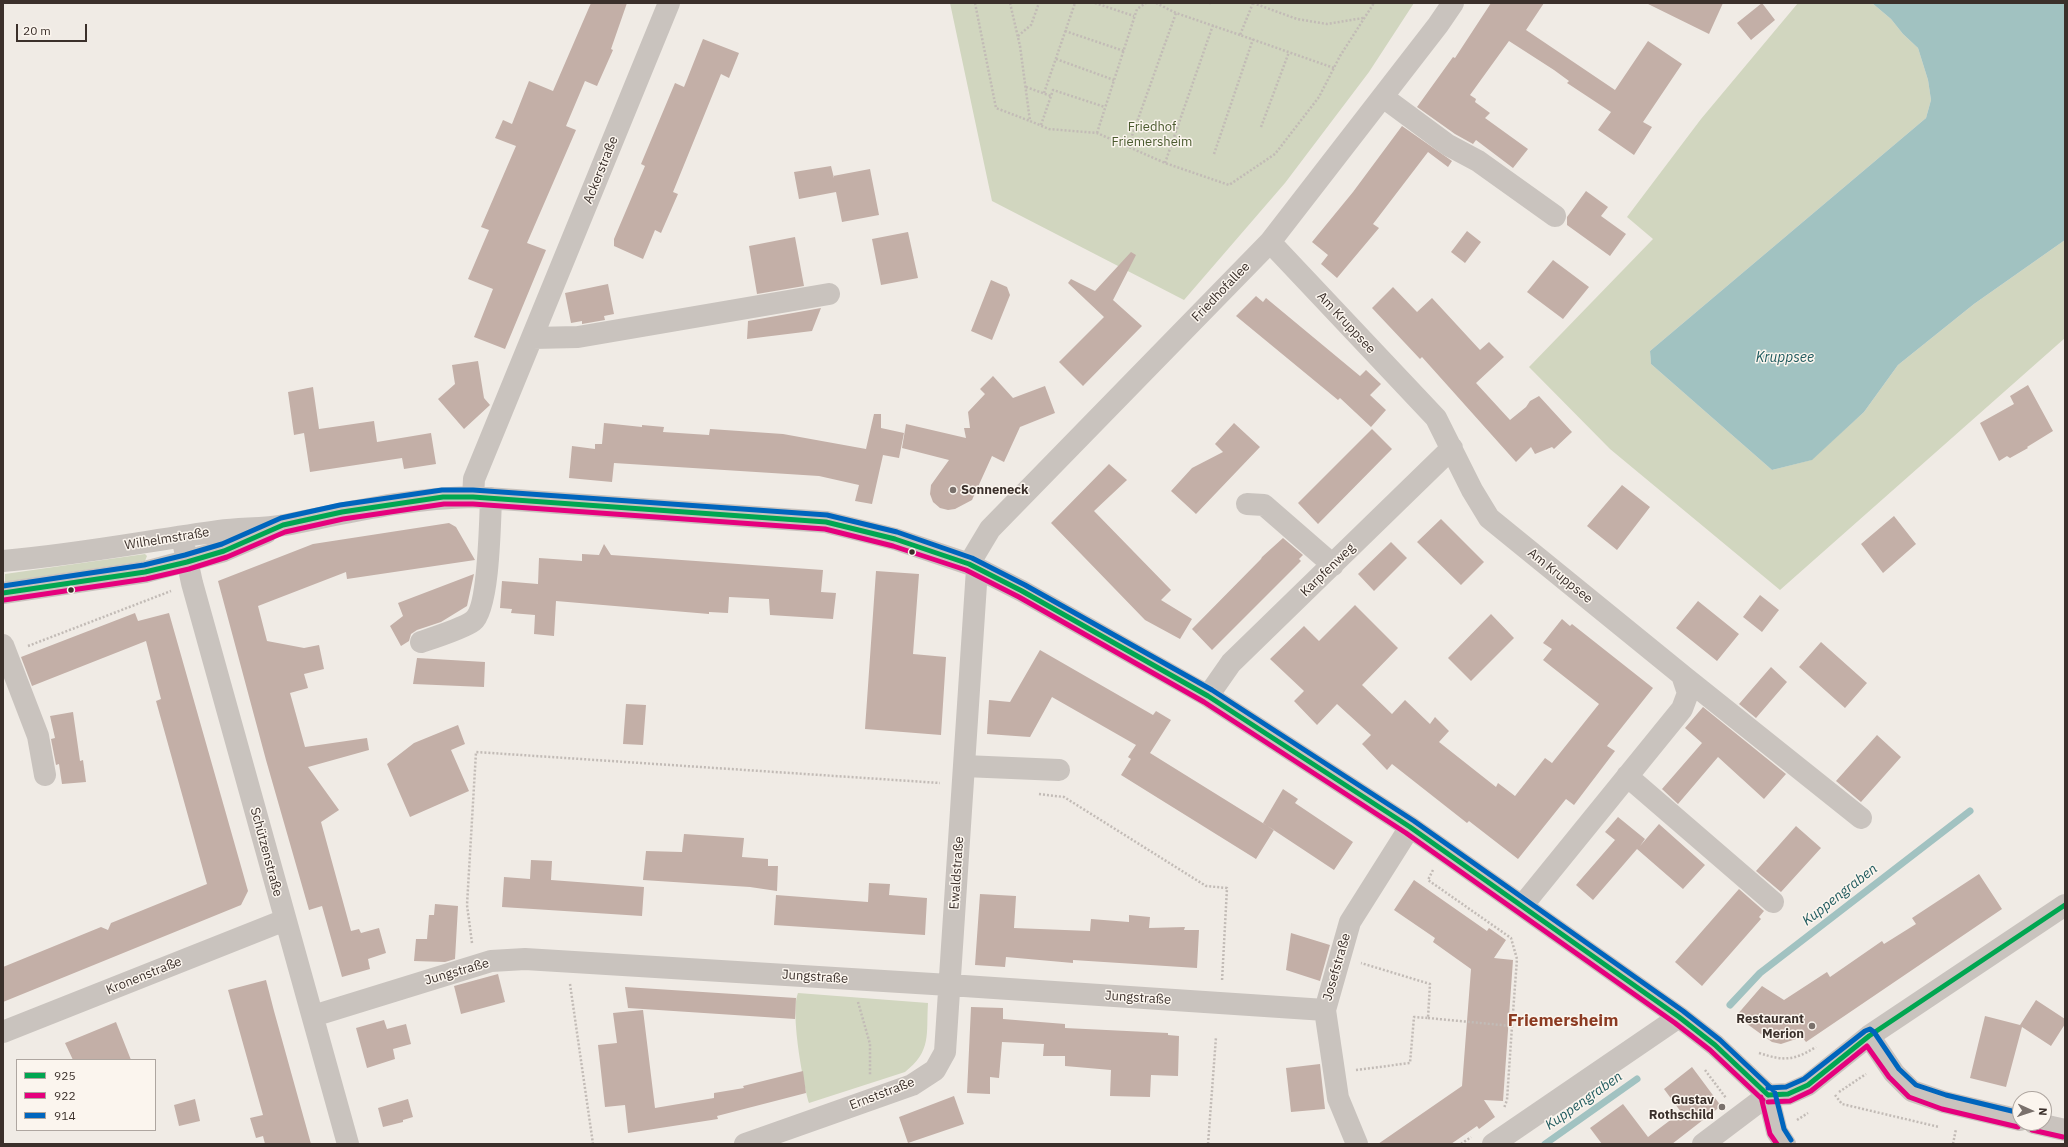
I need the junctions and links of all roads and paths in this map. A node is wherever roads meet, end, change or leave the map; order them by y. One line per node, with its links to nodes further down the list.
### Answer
1 (669, 3): 42 (street, Ackerstraße)
2 (975, 3): 32 (path)
3 (1010, 3): 20 (path)
4 (1039, 3): 20 (path)
5 (1075, 3): 18 (path)
6 (1095, 3): 15 (path)
7 (1146, 3): 15 (path)
8 (1156, 3): 14 (path)
9 (1209, 3): 10 (path)
10 (1213, 3)
11 (1253, 3): 16 (path); 19 (path)
12 (1374, 3): 16 (path)
13 (1452, 3): 30 (street, Friedhofallee)
14 (1176, 13): 17 (path); 36 (path)
15 (1134, 16): 22 (path)
16 (1364, 18): 25 (path)
17 (1213, 25): 19 (path); 38 (path)
18 (1065, 31): 22 (path); 24 (path)
19 (1240, 35): 21 (path)
20 (1018, 36): 27 (path)
21 (1253, 39): 23 (path); 37 (path)
22 (1124, 50): 26 (path)
23 (1289, 52): 25 (path); 34 (path)
24 (1056, 59): 26 (path); 28 (path)
25 (1334, 68): 38 (path)
26 (1114, 80): 31 (path)
27 (1026, 87): 28 (path); 32 (path)
28 (1044, 93): 29 (path)
29 (1051, 96): 31 (path); 33 (path)
30 (1383, 97): 39 (street); 40 (street, Friedhofallee)
31 (1105, 107): 35 (path)
32 (1030, 121): 33 (path)
33 (1040, 125): 35 (path)
34 (1261, 127)
35 (1097, 133): 36 (path)
36 (1128, 147): 38 (path)
37 (1214, 154)
38 (1165, 163)
39 (1555, 216)
40 (1270, 242): 43 (street, Am Kruppsee); 51 (street, Friedhofallee)
41 (829, 294): 42 (street)
42 (533, 338): 44 (street, Ackerstraße)
43 (1452, 448): 50 (street, Karpfenweg); 56 (street, Am Kruppsee)
44 (482, 497): 46 (street, Wilhelmstraße); 51 (street, Wilhelmstraße); 54 (street, Ackerstraße)
45 (1247, 504): 50 (street)
46 (283, 525): 47 (street, Wilhelmstraße); 49 (street)
47 (182, 537): 48 (street, Wilhelmstraße); 49 (street, Schützenstraße)
48 (3, 561)
49 (187, 562): 52 (street, Schützenstraße); 53 (street)
50 (1333, 565): 57 (street, Karpfenweg)
51 (973, 567): 57 (street, Wilhelmstraße); 60 (street, Ewaldstraße)
52 (192, 583): 55 (path); 69 (street, Schützenstraße)
53 (3, 593)
54 (421, 642)
55 (5, 650): 59 (street)
56 (1682, 675): 61 (street); 63 (street, Am Kruppsee)
57 (1208, 696): 64 (street, Wilhelmstraße)
58 (1059, 770): 60 (street)
59 (45, 775)
60 (963, 776): 72 (path); 74 (street, Ewaldstraße)
61 (1627, 776): 66 (street); 68 (street)
62 (1035, 794): 75 (path)
63 (1861, 818)
64 (1410, 827): 68 (street, Wilhelmstraße); 70 (street, Josefstraße)
65 (1428, 880): 80 (path)
66 (1773, 902)
67 (2065, 905): 82 (street)
68 (1522, 906): 78 (street, Wilhelmstraße)
69 (285, 920): 77 (street, Schützenstraße); 81 (street, Kronenstraße)
70 (1340, 956): 76 (street, Josefstraße); 79 (path)
71 (567, 962): 72 (street, Jungstraße); 73 (street, Jungstraße); 99 (path)
72 (475, 966): 77 (street, Jungstraße)
73 (857, 980): 74 (street, Jungstraße); 89 (path)
74 (949, 985): 75 (street, Jungstraße); 89 (street, Ernststraße)
75 (1221, 1003): 76 (street, Jungstraße)
76 (1325, 1010): 86 (street, Josefstraße)
77 (313, 1016): 98 (street, Schützenstraße)
78 (1679, 1017): 87 (street, Wilhelmstraße); 97 (street)
79 (1428, 1018): 80 (path); 86 (path)
80 (1512, 1026): 90 (path)
81 (3, 1032)
82 (1869, 1036): 87 (street); 91 (street)
83 (1216, 1037): 101 (path)
84 (1820, 1044): 85 (path)
85 (1756, 1052)
86 (1334, 1072): 102 (street, Josefstraße)
87 (1768, 1095): 104 (street); 105 (street)
88 (1835, 1095): 92 (path)
89 (874, 1098): 100 (street, Ernststraße)
90 (1502, 1112)
91 (2012, 1118)
92 (1940, 1127)
93 (2052, 1127): 95 (street)
94 (1948, 1129): 96 (path)
95 (2065, 1130)
96 (1963, 1132)
97 (1483, 1140): 103 (path)
98 (348, 1144)
99 (593, 1144)
100 (745, 1144)
101 (1208, 1144)
102 (1357, 1144)
103 (1461, 1144)
104 (1703, 1144)
105 (1784, 1144)

